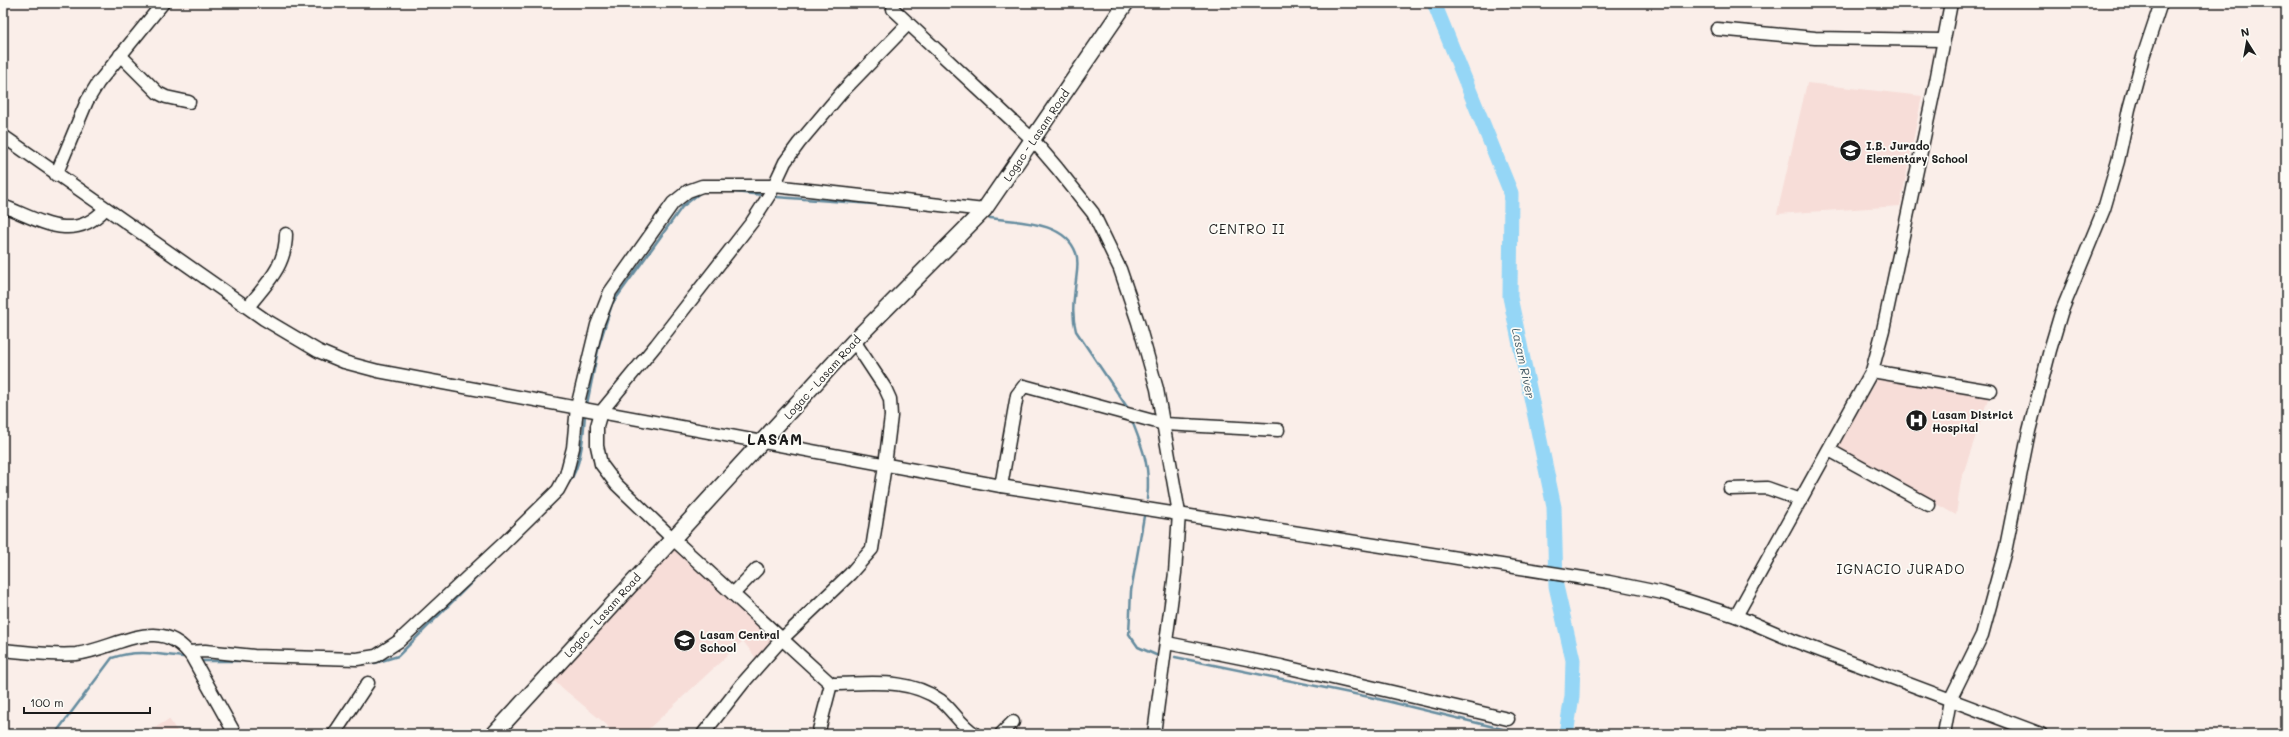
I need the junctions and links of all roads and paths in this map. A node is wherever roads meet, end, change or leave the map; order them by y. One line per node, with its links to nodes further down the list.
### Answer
1 (163, 3): 9 (street)
2 (1126, 3): 12 (main road, Logac - Lasam Road)
3 (1951, 3): 8 (street)
4 (2161, 3): 45 (street)
5 (893, 9): 6 (street)
6 (908, 24): 12 (street); 14 (street)
7 (1717, 29): 8 (street)
8 (1943, 40): 21 (street)
9 (120, 55): 10 (street); 13 (street)
10 (189, 102)
11 (3, 136): 13 (street)
12 (1033, 140): 17 (main road, Logac - Lasam Road); 25 (street)
13 (56, 174): 16 (street)
14 (774, 186): 17 (street); 23 (street); 24 (street)
15 (3, 206): 16 (street)
16 (105, 209): 19 (street)
17 (984, 210): 20 (main road, Logac - Lasam Road)
18 (286, 234): 19 (street)
19 (248, 307): 23 (street)
20 (854, 341): 27 (main road, Logac - Lasam Road); 29 (street)
21 (1872, 371): 22 (street); 28 (street)
22 (1991, 391)
23 (577, 408): 24 (street); 42 (street)
24 (601, 412): 27 (street); 35 (street)
25 (1164, 424): 26 (street); 30 (street); 34 (street)
26 (1278, 430)
27 (763, 441): 29 (street); 35 (main road, Logac - Lasam Road)
28 (1830, 450): 32 (street); 33 (street)
29 (885, 465): 30 (street); 39 (street)
30 (1001, 486): 34 (street)
31 (1730, 489): 32 (street)
32 (1801, 500): 38 (street)
33 (1929, 505)
34 (1179, 513): 38 (street); 40 (street)
35 (672, 538): 37 (street); 50 (main road, Logac - Lasam Road)
36 (757, 569): 37 (street)
37 (733, 594): 39 (street)
38 (1736, 616): 45 (street)
39 (782, 639): 44 (street); 51 (street)
40 (1167, 643): 46 (street); 55 (street)
41 (3, 650): 42 (street)
42 (188, 652): 48 (street)
43 (368, 683): 49 (street)
44 (830, 684): 52 (street); 53 (street)
45 (1950, 700): 56 (street); 57 (street)
46 (1508, 719)
47 (1013, 722): 54 (street)
48 (235, 734)
49 (334, 734)
50 (494, 734)
51 (703, 734)
52 (818, 734)
53 (975, 734)
54 (1001, 734)
55 (1154, 734)
56 (1944, 734)
57 (2041, 734)

